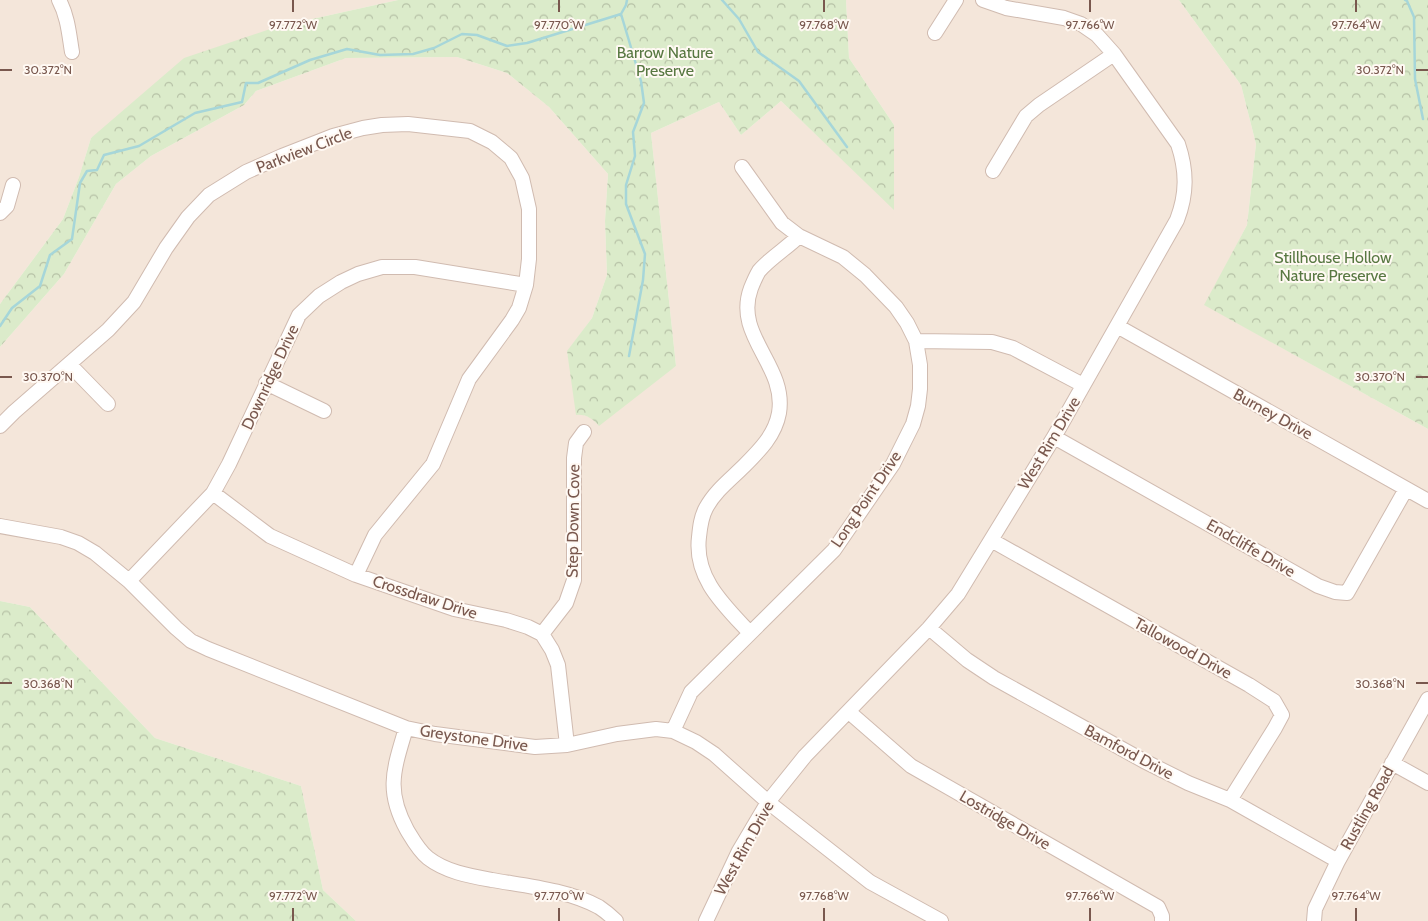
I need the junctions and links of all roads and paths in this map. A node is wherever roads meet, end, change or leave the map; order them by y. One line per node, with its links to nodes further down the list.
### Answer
1 (59, 0): 5 (street)
2 (956, 0): 4 (street)
3 (983, 0): 6 (street, West Rim Drive)
4 (934, 33)
5 (72, 52)
6 (1114, 54): 8 (street); 13 (street, West Rim Drive)
7 (742, 166): 11 (street, Long Point Drive)
8 (993, 171)
9 (13, 185): 10 (street)
10 (0, 213)
11 (799, 236): 14 (street, Long Point Drive); 31 (street)
12 (526, 285): 15 (street, Parkview Circle); 16 (street, Downridge Drive); 28 (street, Parkview Circle)
13 (1117, 326): 17 (street, West Rim Drive); 23 (street, Burney Drive)
14 (916, 342): 17 (street); 31 (street, Long Point Drive)
15 (70, 365): 18 (street); 20 (street, Parkview Circle)
16 (266, 383): 19 (street); 24 (street, Downridge Drive)
17 (1083, 386): 22 (street, West Rim Drive)
18 (108, 404)
19 (324, 411)
20 (0, 426)
21 (584, 432): 32 (street, Step Down Cove)
22 (1054, 437): 23 (street, Endcliffe Drive); 27 (street, West Rim Drive)
23 (1406, 489): 25 (street, Burney Drive)
24 (213, 493): 28 (street, Crossdraw Drive); 29 (street, Downridge Drive)
25 (1428, 501)
26 (0, 526): 29 (street, Greystone Drive)
27 (991, 540): 30 (street, West Rim Drive); 40 (street, Tallowood Drive)
28 (356, 574): 32 (street, Crossdraw Drive)
29 (129, 580): 35 (street, Greystone Drive)
30 (929, 628): 34 (street, West Rim Drive); 40 (street, Bamford Drive)
31 (750, 633): 36 (street, Long Point Drive)
32 (542, 634): 37 (street)
33 (1428, 699): 38 (street, Rustling Road)
34 (849, 712): 41 (street, West Rim Drive); 46 (street, Lostridge Drive)
35 (406, 728): 37 (street, Greystone Drive); 43 (street)
36 (673, 731): 37 (street, Greystone Drive); 41 (street, Greystone Drive)
37 (566, 745)
38 (1392, 763): 39 (street); 42 (street, Rustling Road)
39 (1428, 783)
40 (1230, 800): 42 (street, Bamford Drive)
41 (768, 802): 44 (street, West Rim Drive); 45 (street, Greystone Drive)
42 (1338, 861): 47 (street, Rustling Road)
43 (616, 921)
44 (706, 921)
45 (941, 921)
46 (1162, 921)
47 (1314, 921)

